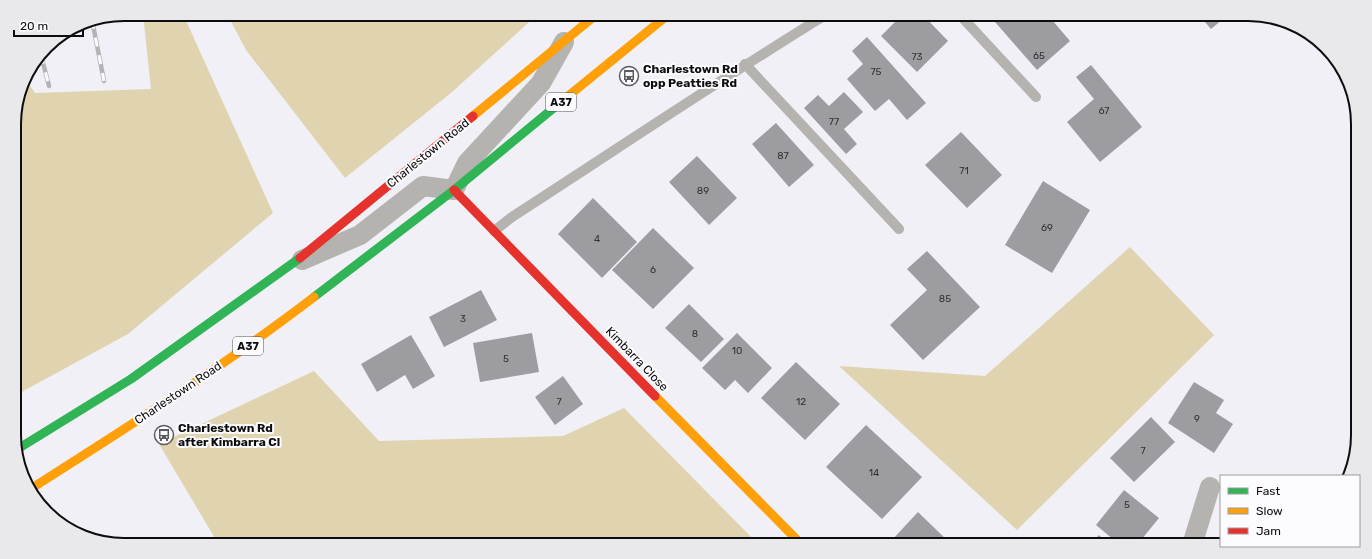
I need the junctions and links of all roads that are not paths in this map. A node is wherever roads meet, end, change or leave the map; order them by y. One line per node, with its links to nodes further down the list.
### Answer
1 (589, 21): 5 (main road, Charlestown Road)
2 (660, 21): 8 (main road, Charlestown Road / A37)
3 (816, 21): 6 (lane)
4 (966, 21): 7 (lane)
5 (564, 42): 8 (street, Charlestown Road); 11 (main road, Charlestown Road)
6 (745, 64): 9 (lane); 10 (lane)
7 (1036, 96)
8 (454, 190): 10 (main road, Kimbarra Close); 11 (street, Charlestown Road); 13 (main road, Charlestown Road / A37)
9 (898, 229)
10 (494, 231): 15 (main road, Kimbarra Close)
11 (291, 265): 12 (main road, Charlestown Road)
12 (22, 446)
13 (35, 486)
14 (1210, 486): 16 (street)
15 (795, 538)
16 (1194, 538)

